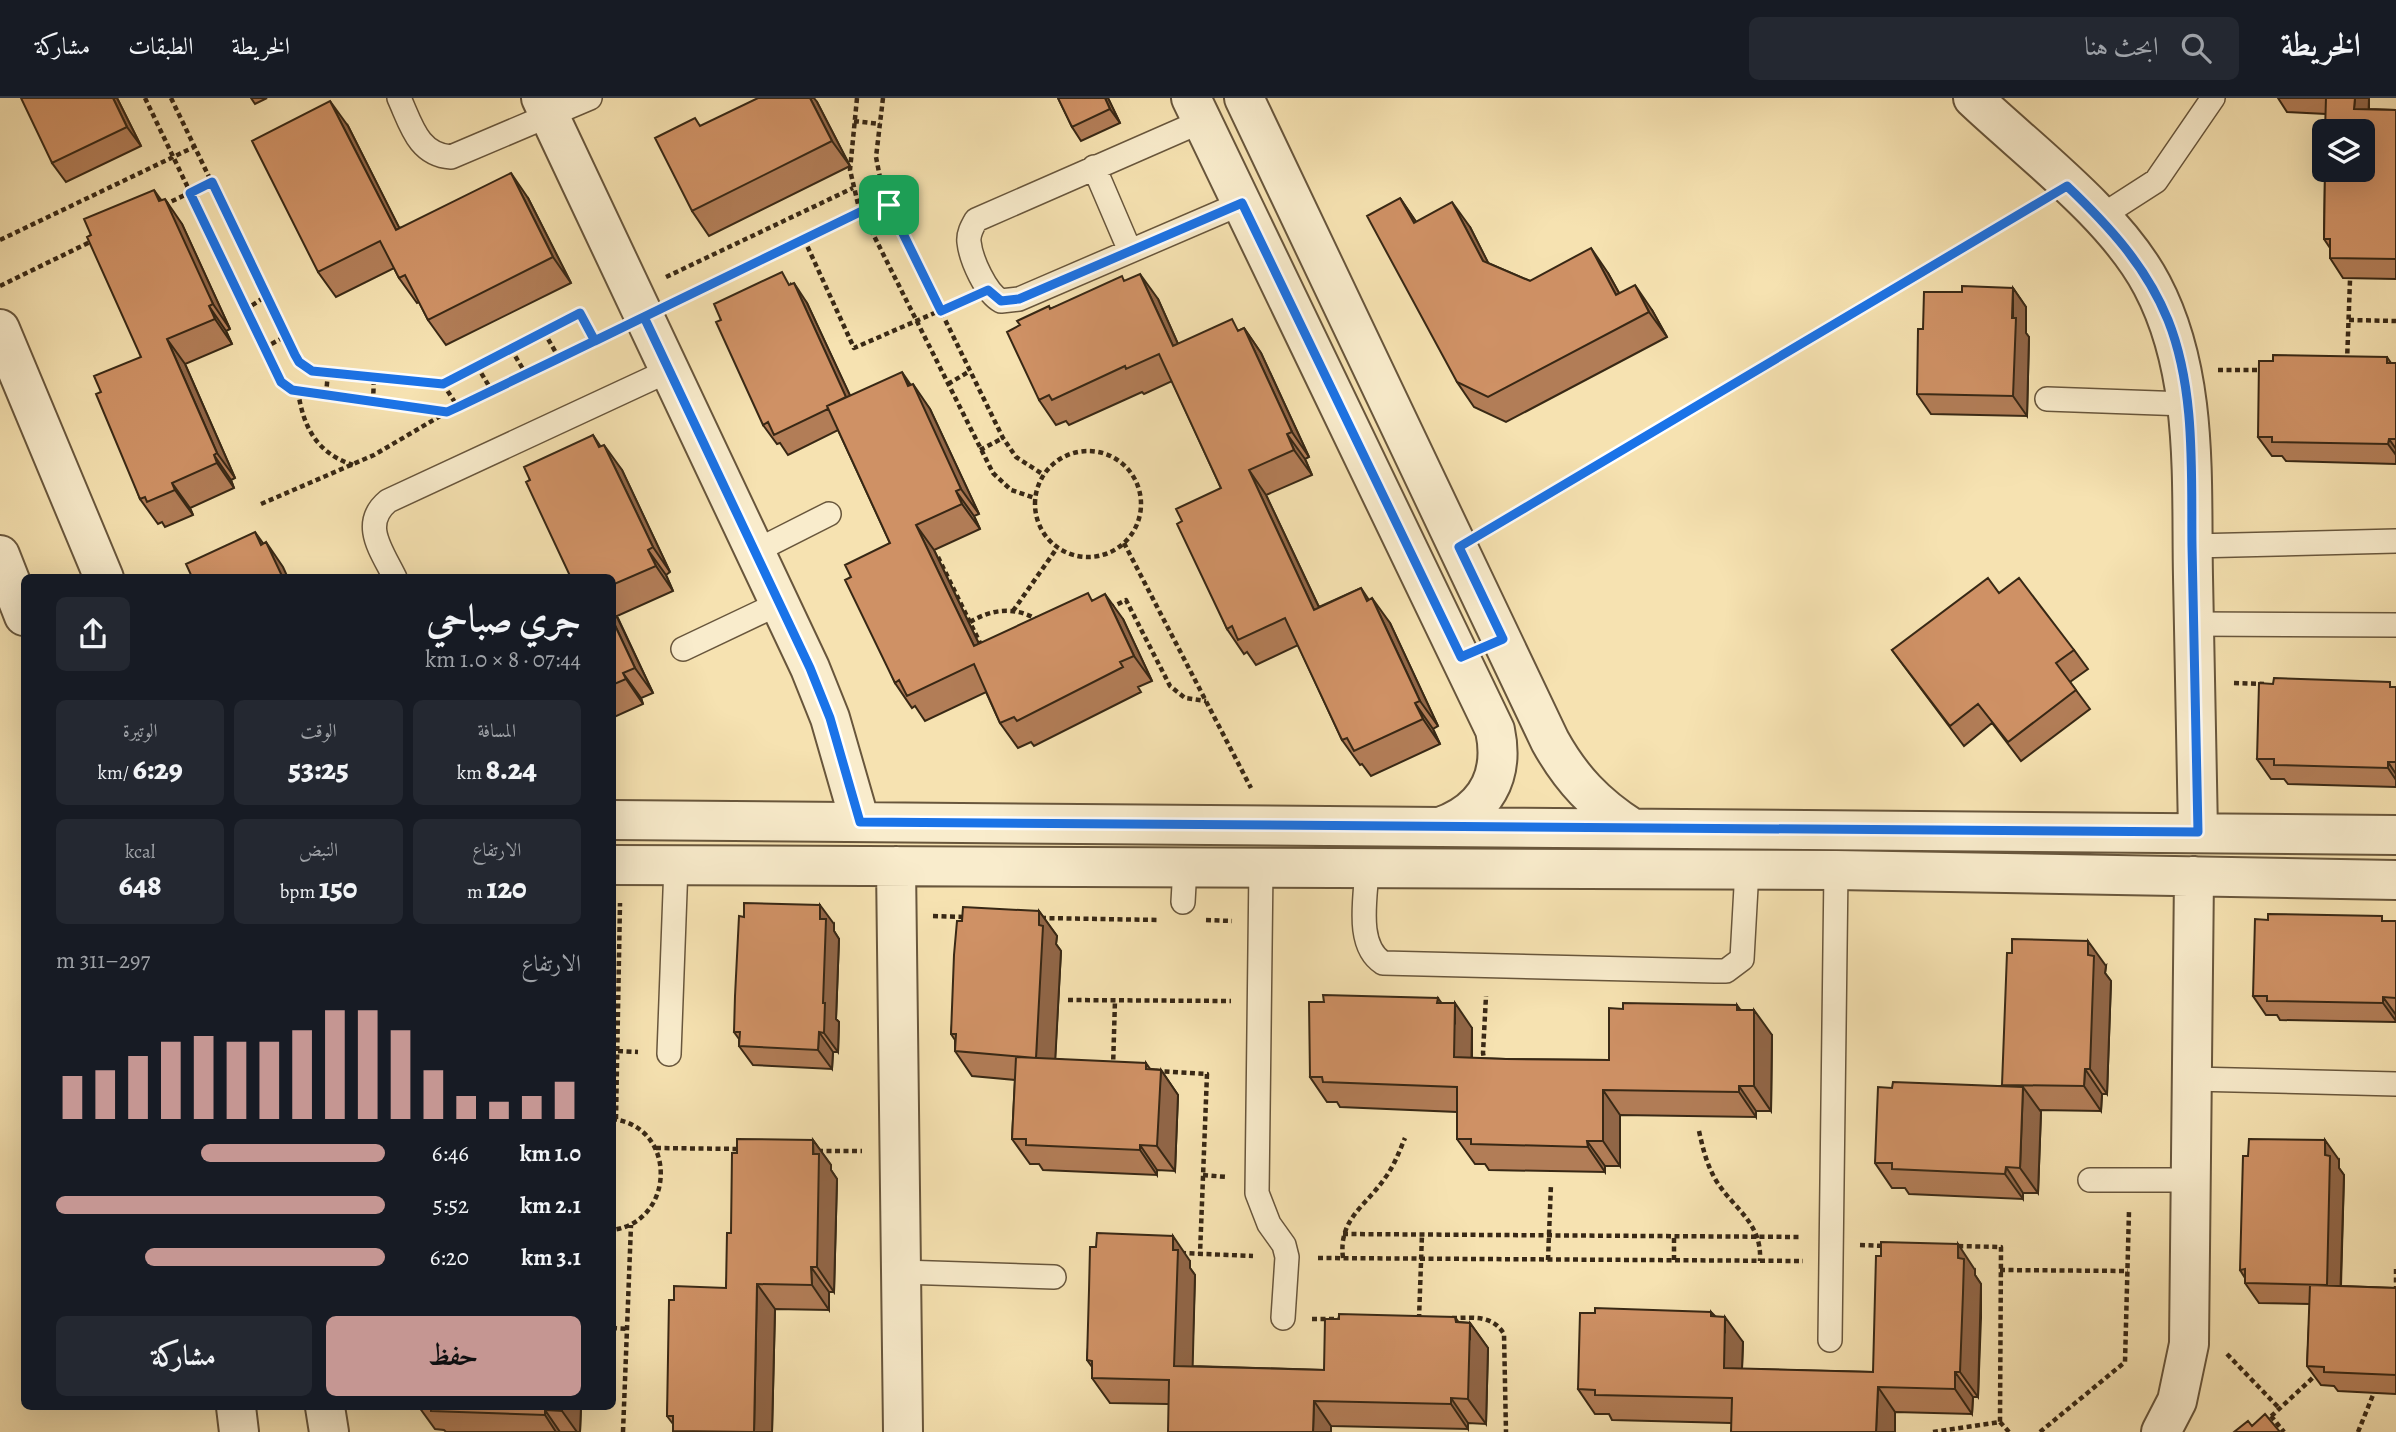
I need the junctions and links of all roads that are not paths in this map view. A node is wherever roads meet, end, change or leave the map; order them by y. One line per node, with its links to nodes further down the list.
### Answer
1 (399, 98): 6 (lane)
2 (590, 98): 6 (lane)
3 (1244, 98): 27 (street)
4 (1973, 98): 10 (street)
5 (2213, 98): 10 (lane)
6 (545, 107): 13 (street)
7 (1196, 109): 8 (lane); 9 (street)
8 (1094, 167): 11 (lane); 11 (lane)
9 (1242, 203): 11 (lane); 29 (street)
10 (2100, 217): 14 (street)
11 (1130, 251)
12 (0, 330): 21 (street)
13 (670, 370): 19 (street); 22 (lane)
14 (2184, 387): 15 (lane); 18 (street)
15 (2047, 399)
16 (829, 514): 19 (lane)
17 (2396, 541): 18 (lane)
18 (2192, 545): 25 (street)
19 (756, 551): 23 (street)
20 (0, 555): 24 (street)
21 (102, 574)
22 (392, 574)
23 (780, 603): 28 (lane); 31 (street)
24 (21, 608)
25 (2194, 624): 26 (lane); 34 (street)
26 (2396, 625)
27 (1503, 639): 29 (street); 33 (street)
28 (683, 649)
29 (1461, 657): 32 (street)
30 (616, 820): 31 (street)
31 (860, 822): 32 (street)
32 (1440, 827): 33 (street)
33 (1632, 828): 34 (street)
34 (2198, 832): 35 (street)
35 (2396, 835)
36 (617, 865): 37 (street)
37 (676, 865): 38 (street); 45 (lane)
38 (896, 866): 39 (street); 50 (street)
39 (1261, 867): 40 (street); 52 (lane)
40 (1367, 868): 41 (street); 41 (lane)
41 (1747, 869): 42 (street)
42 (1836, 870): 43 (street); 53 (lane)
43 (2194, 876): 44 (street); 46 (street)
44 (2396, 880)
45 (668, 1054)
46 (2192, 1079): 47 (lane); 49 (street)
47 (2396, 1084)
48 (2090, 1180): 49 (lane)
49 (2192, 1180): 59 (street)
50 (901, 1272): 51 (lane); 58 (street)
51 (1054, 1277)
52 (1283, 1318)
53 (1830, 1340)
54 (236, 1410): 56 (street)
55 (325, 1410): 57 (street)
56 (239, 1432)
57 (328, 1432)
58 (903, 1432)
59 (2161, 1432)

